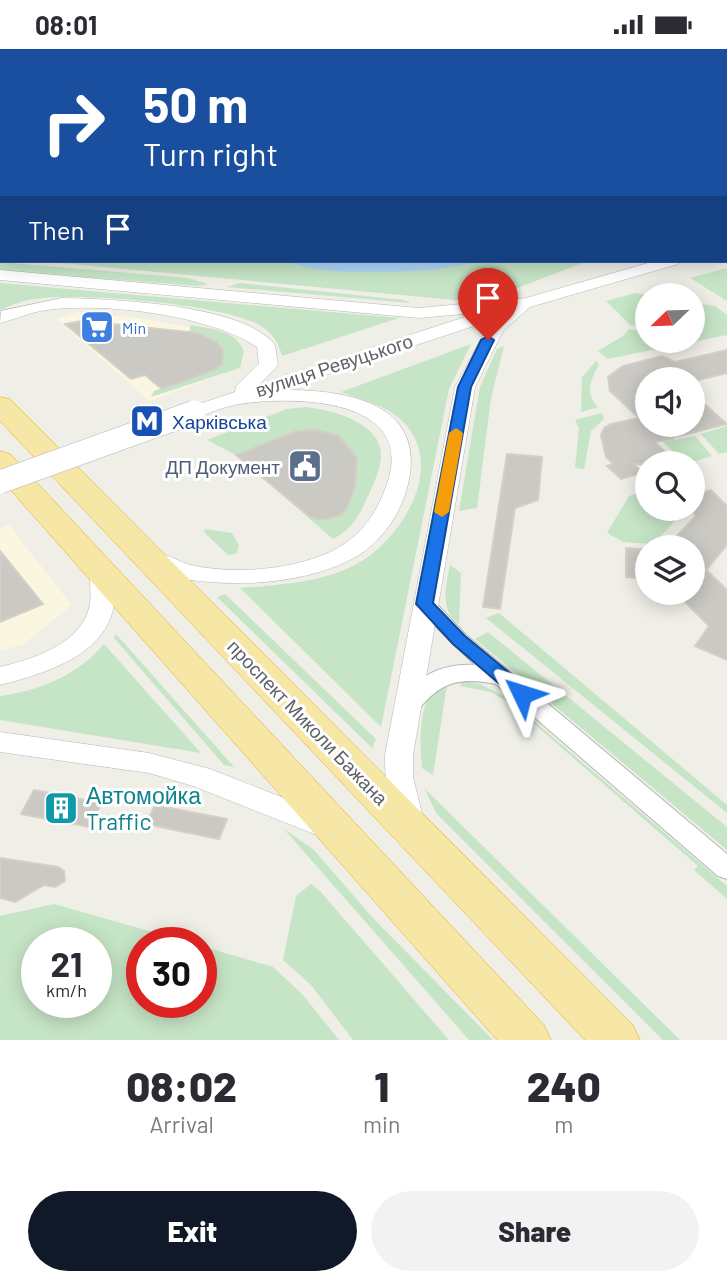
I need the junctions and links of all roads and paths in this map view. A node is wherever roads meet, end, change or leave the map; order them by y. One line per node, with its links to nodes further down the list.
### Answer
1 (665, 263): 3 (street, вулиця Ревуцького)
2 (0, 275): 3 (street)
3 (526, 303): 5 (street, вулиця Ревуцького); 12 (street)
4 (0, 319): 5 (street)
5 (229, 399): 7 (street, вулиця Ревуцького); 10 (street)
6 (0, 405): 10 (highway, проспект Миколи Бажана)
7 (194, 412): 9 (street, вулиця Ревуцького, bridge)
8 (0, 460): 11 (highway)
9 (0, 482)
10 (145, 553): 17 (highway, проспект Миколи Бажана)
11 (102, 570): 13 (street); 18 (highway)
12 (425, 604): 14 (street); 15 (street)
13 (0, 676)
14 (503, 678): 15 (street); 19 (street)
15 (405, 710): 17 (street)
16 (0, 742): 18 (street)
17 (412, 830): 21 (highway, проспект Миколи Бажана)
18 (337, 832): 20 (highway)
19 (727, 869)
20 (527, 1040)
21 (616, 1040)

